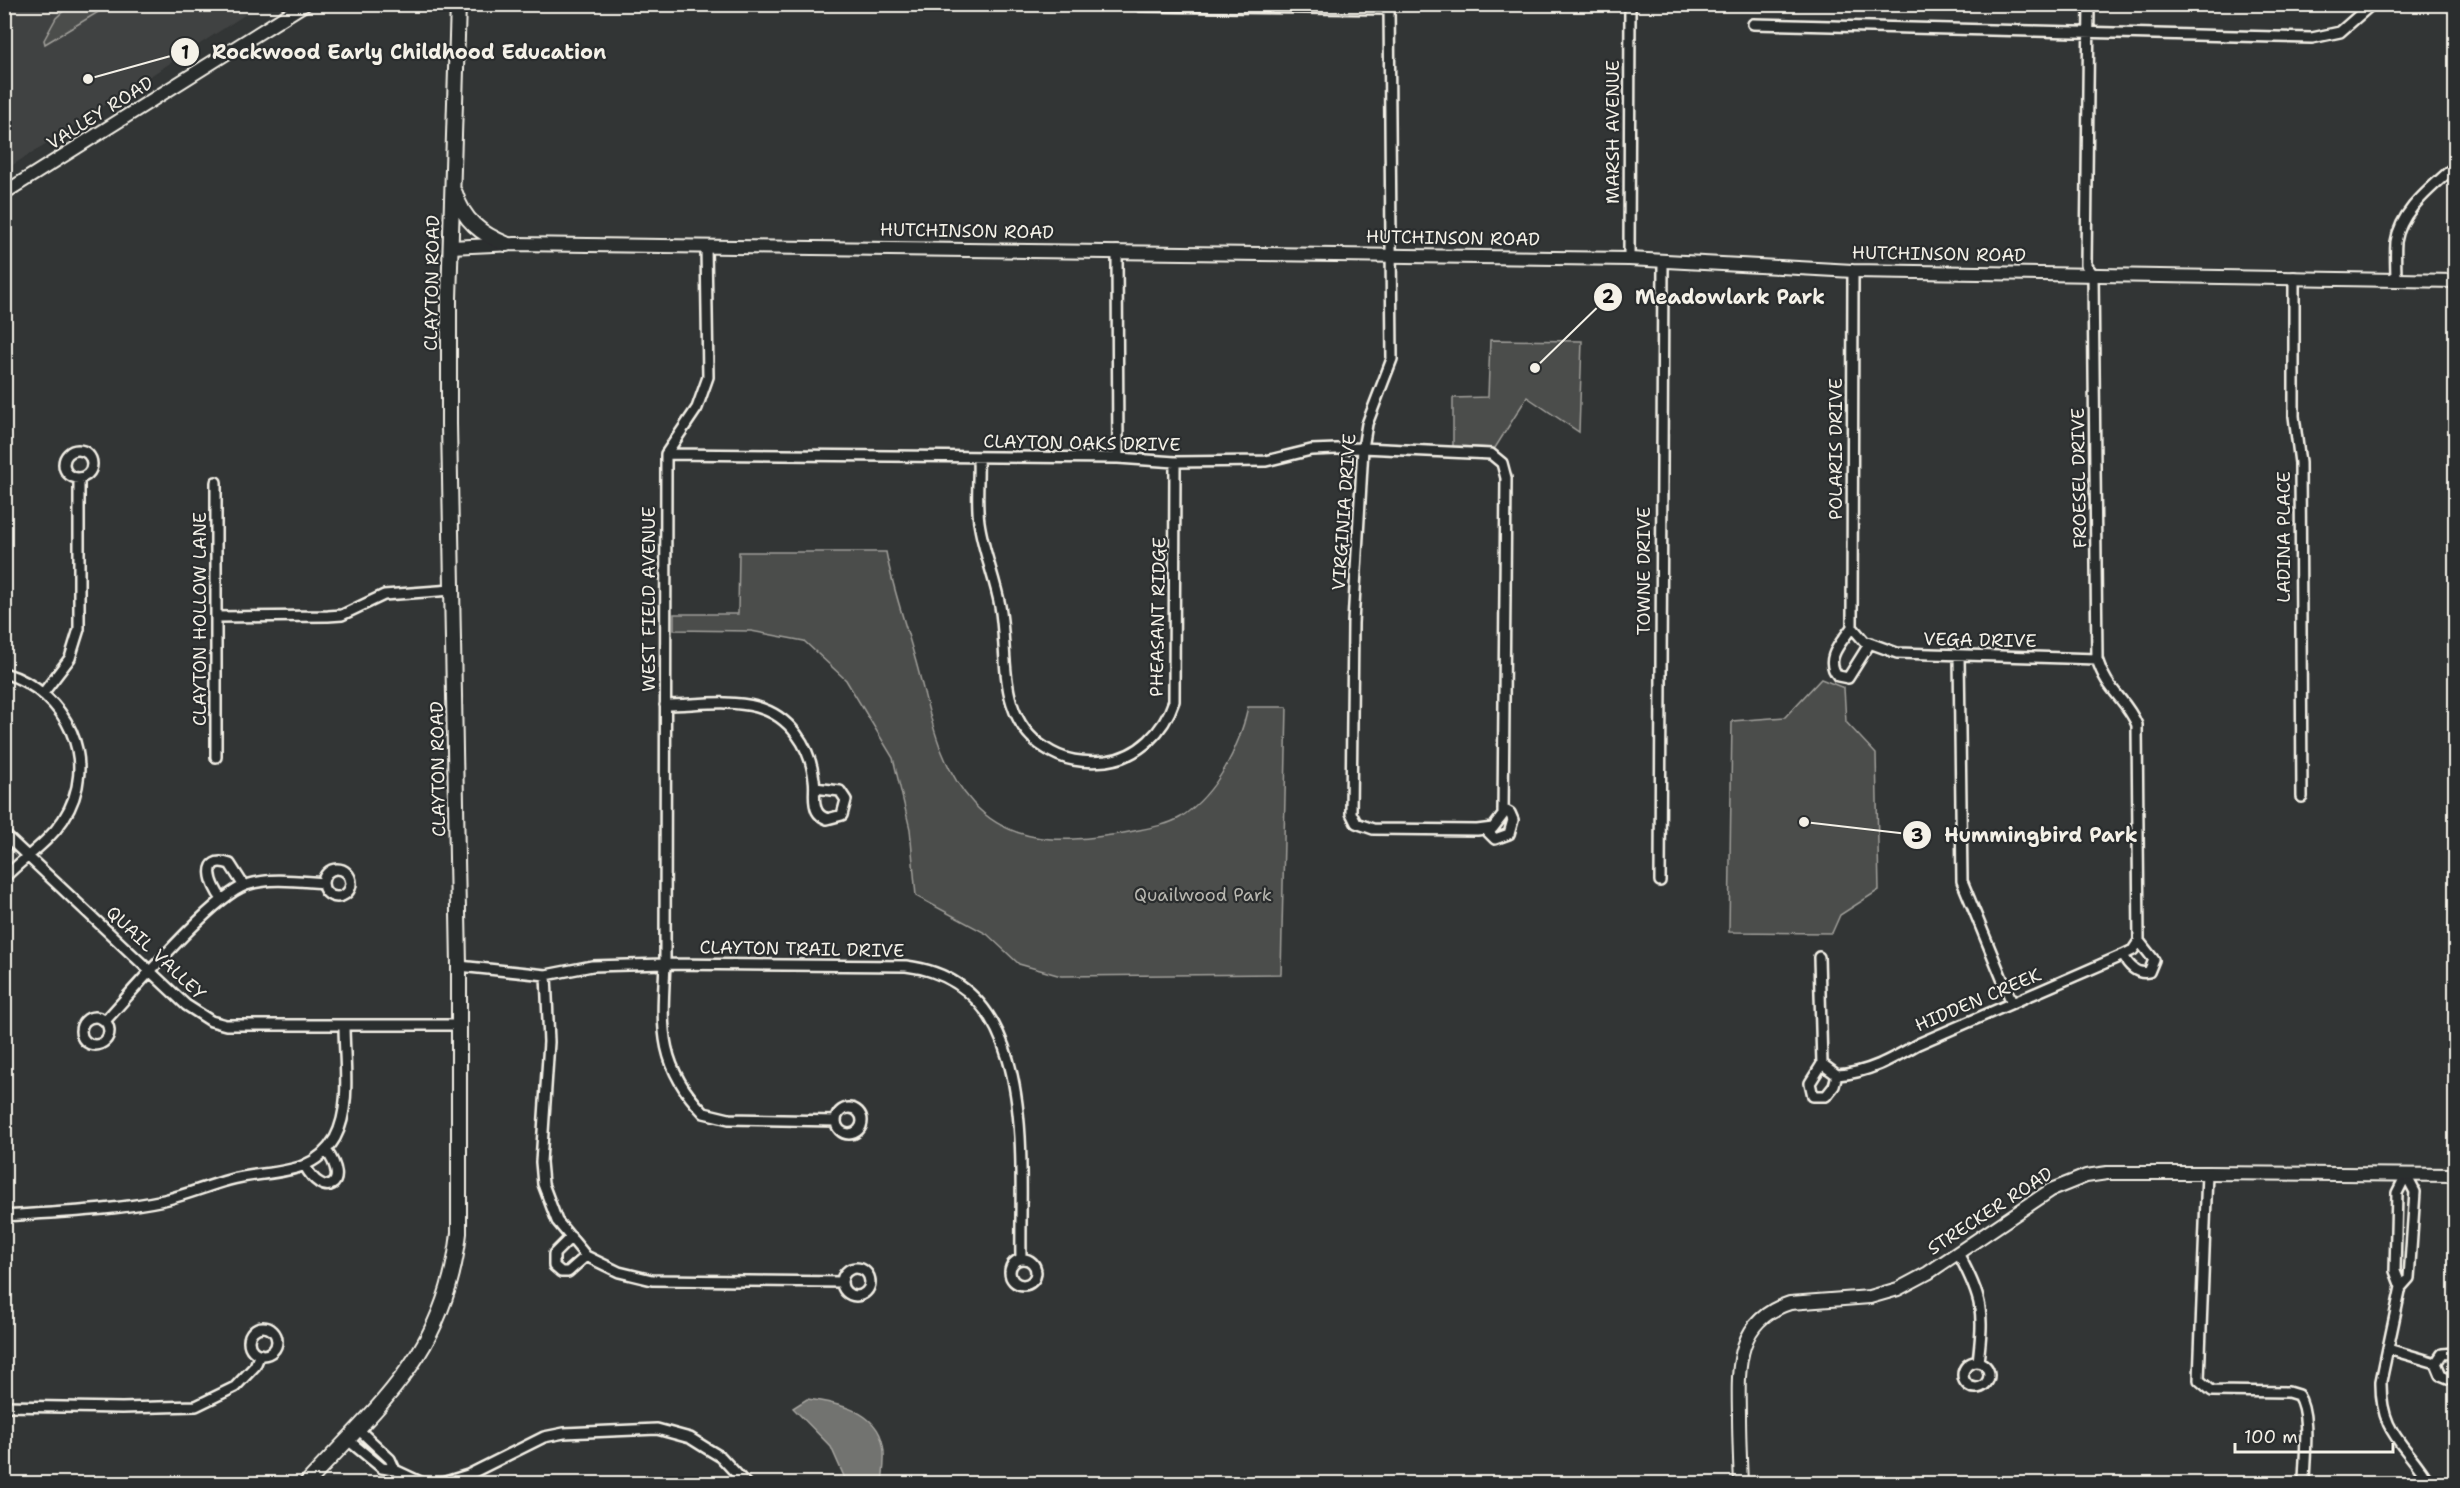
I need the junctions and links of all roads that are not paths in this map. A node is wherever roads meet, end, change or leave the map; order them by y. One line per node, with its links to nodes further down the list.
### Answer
1 (305, 4): 12 (street, VALLEY ROAD)
2 (458, 4): 11 (main road, CLAYTON ROAD)
3 (1630, 4): 18 (street, MARSH AVENUE)
4 (2089, 4): 9 (street, FROESEL DRIVE)
5 (2372, 4): 9 (street)
6 (1140, 6): 7 (street)
7 (1389, 7): 17 (street, VIRGINIA DRIVE)
8 (1753, 24): 9 (street)
9 (2088, 34): 21 (street, FROESEL DRIVE)
10 (2456, 165): 23 (street)
11 (452, 184): 13 (main road); 15 (main road, CLAYTON ROAD)
12 (4, 193)
13 (506, 244): 14 (street, HUTCHINSON ROAD); 15 (street, HUTCHINSON ROAD)
14 (706, 246): 16 (street, HUTCHINSON ROAD); 26 (street)
15 (450, 247): 33 (main road, CLAYTON ROAD)
16 (1117, 251): 17 (street, HUTCHINSON ROAD); 29 (street)
17 (1390, 255): 18 (street, HUTCHINSON ROAD); 25 (street, VIRGINIA DRIVE)
18 (1629, 259): 19 (street, HUTCHINSON ROAD)
19 (1663, 261): 20 (street, HUTCHINSON ROAD); 50 (street, TOWNE DRIVE)
20 (1853, 271): 21 (street, HUTCHINSON ROAD); 35 (street, POLARIS DRIVE)
21 (2094, 274): 22 (street, HUTCHINSON ROAD); 38 (street, FROESEL DRIVE)
22 (2294, 278): 23 (street, HUTCHINSON ROAD); 44 (street, LADINA PLACE)
23 (2396, 280): 24 (street, HUTCHINSON ROAD)
24 (2456, 282)
25 (1363, 448): 27 (street, CLAYTON OAKS DRIVE); 30 (street, CLAYTON OAKS DRIVE); 46 (street, VIRGINIA DRIVE)
26 (666, 454): 28 (street, CLAYTON OAKS DRIVE); 41 (street, WEST FIELD AVENUE)
27 (1496, 457): 45 (street, VIRGINIA DRIVE)
28 (978, 458): 29 (street, CLAYTON OAKS DRIVE); 30 (street, PHEASANT RIDGE)
29 (1118, 458): 30 (street, CLAYTON OAKS DRIVE)
30 (1175, 462)
31 (79, 478): 40 (street)
32 (216, 482): 34 (street, CLAYTON HOLLOW LANE)
33 (452, 590): 34 (street); 58 (main road, CLAYTON ROAD)
34 (216, 617): 42 (street, CLAYTON HOLLOW LANE)
35 (1852, 627): 36 (street); 36 (street)
36 (1867, 642): 37 (street, VEGA DRIVE)
37 (1959, 656): 38 (street, VEGA DRIVE); 61 (street)
38 (2097, 659): 54 (street, FROESEL DRIVE)
39 (4, 673): 40 (street)
40 (44, 692): 48 (street)
41 (665, 705): 43 (street); 57 (street, WEST FIELD AVENUE)
42 (216, 757)
43 (815, 788): 43 (street)
44 (2302, 797)
45 (1503, 809): 46 (street); 46 (street, VIRGINIA DRIVE)
46 (1485, 829)
47 (4, 834): 48 (street, QUAIL VALLEY)
48 (30, 857): 49 (street); 59 (street, QUAIL VALLEY)
49 (4, 878)
50 (1660, 881)
51 (323, 883): 52 (street)
52 (244, 886): 53 (street); 53 (street)
53 (222, 899): 59 (street)
54 (2139, 941): 55 (street, HIDDEN CREEK); 55 (street)
55 (2122, 955): 61 (street, HIDDEN CREEK)
56 (1819, 957): 65 (street)
57 (665, 964): 60 (street, CLAYTON TRAIL DRIVE); 67 (street, WEST FIELD AVENUE); 77 (street, CLAYTON TRAIL DRIVE)
58 (459, 966): 60 (street, CLAYTON TRAIL DRIVE); 64 (main road, CLAYTON ROAD)
59 (151, 973): 62 (street); 63 (street, QUAIL VALLEY)
60 (546, 975): 74 (street)
61 (2012, 1003): 66 (street, HIDDEN CREEK)
62 (105, 1022)
63 (344, 1025): 64 (street, QUAIL VALLEY); 68 (street)
64 (460, 1025): 87 (main road, CLAYTON ROAD)
65 (1824, 1067): 66 (street); 66 (street)
66 (1837, 1075)
67 (836, 1121)
68 (326, 1150): 69 (street); 69 (street)
69 (305, 1166): 73 (street)
70 (2207, 1173): 71 (street, STRECKER ROAD); 75 (street, STRECKER ROAD); 95 (street)
71 (2406, 1175): 72 (street, STRECKER ROAD); 79 (street); 79 (street)
72 (2456, 1175)
73 (4, 1216)
74 (571, 1237): 76 (street); 76 (street)
75 (1958, 1253): 83 (street); 94 (street, STRECKER ROAD)
76 (586, 1256): 78 (street)
77 (1021, 1258)
78 (842, 1282)
79 (2401, 1287): 80 (street)
80 (2388, 1349): 84 (street); 96 (street)
81 (2456, 1353): 84 (street)
82 (260, 1354): 86 (street)
83 (1978, 1362)
84 (2436, 1362): 85 (street)
85 (2456, 1376)
86 (4, 1406)
87 (358, 1428): 88 (main road, CLAYTON ROAD); 89 (street)
88 (348, 1440): 89 (street); 90 (main road, CLAYTON ROAD)
89 (395, 1470): 91 (street)
90 (306, 1484)
91 (425, 1484)
92 (439, 1484): 93 (street)
93 (746, 1484)
94 (1741, 1484)
95 (2304, 1484)
96 (2430, 1484)

